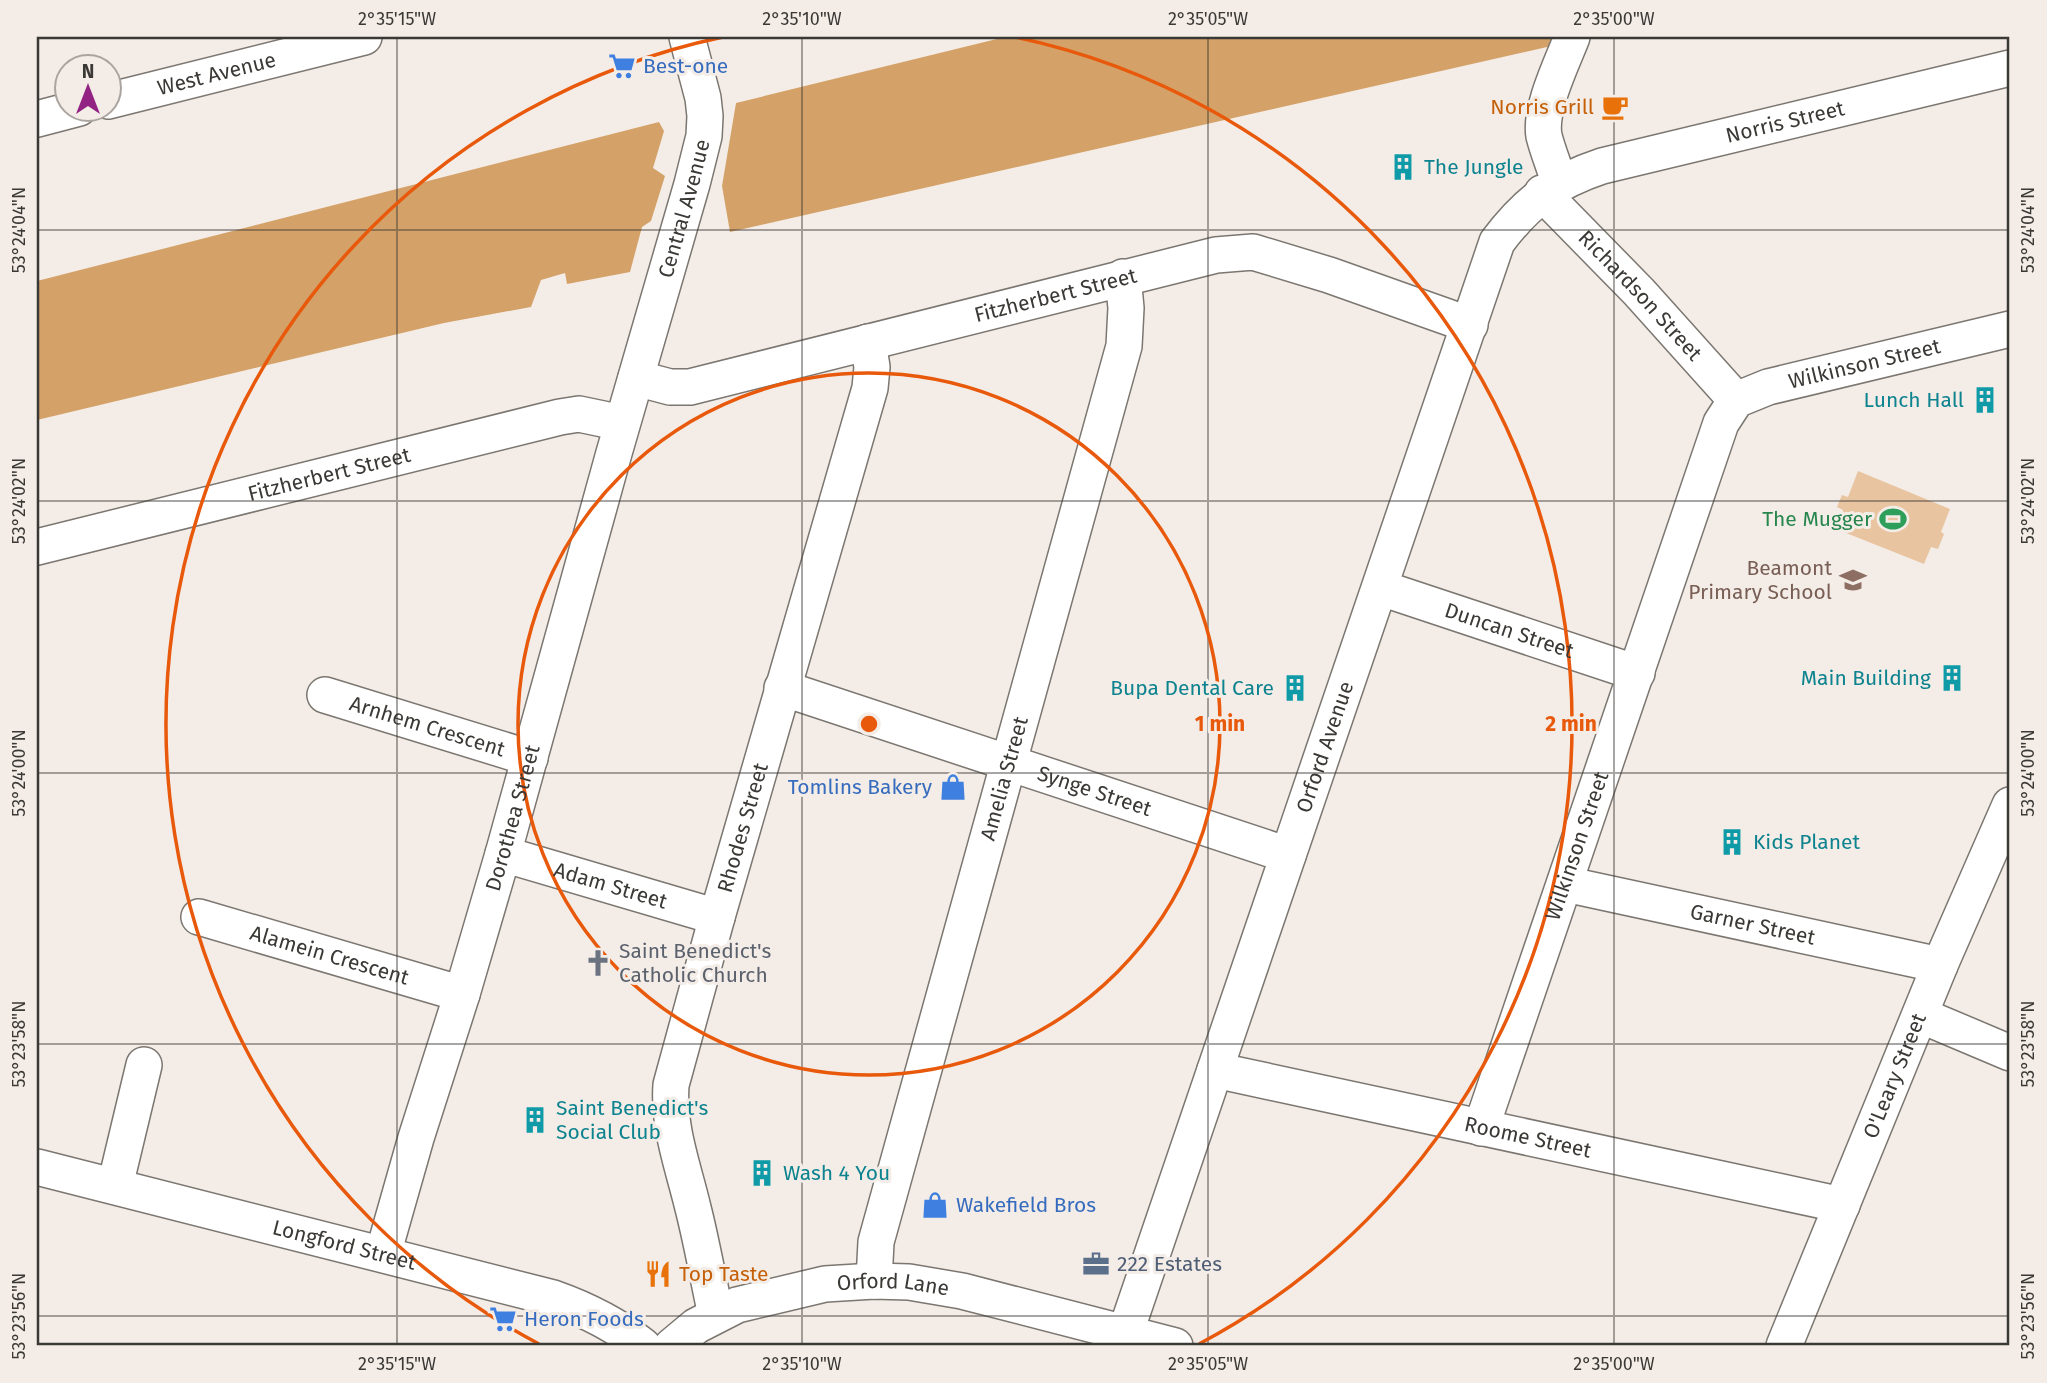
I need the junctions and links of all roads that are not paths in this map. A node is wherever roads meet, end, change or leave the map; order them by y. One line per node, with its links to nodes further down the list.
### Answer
1 (364, 37): 5 (street, West Avenue)
2 (687, 37): 11 (street, Central Avenue)
3 (1572, 37): 6 (street)
4 (2010, 68): 6 (street, Norris Street)
5 (122, 98)
6 (1551, 188): 8 (street, Orford Avenue); 12 (street, Richardson Street)
7 (1123, 277): 8 (street, Fitzherbert Street); 10 (street, Fitzherbert Street); 20 (street, Amelia Street)
8 (1470, 325): 15 (street, Orford Avenue)
9 (2010, 329): 12 (street, Wilkinson Street)
10 (868, 342): 11 (street, Fitzherbert Street); 17 (street, Rhodes Street)
11 (636, 378): 13 (street, Dorothea Street)
12 (1736, 400): 16 (street, Wilkinson Street)
13 (622, 423): 14 (street, Fitzherbert Street); 19 (street, Dorothea Street)
14 (37, 547)
15 (1381, 588): 16 (street, Duncan Street); 23 (street, Orford Avenue)
16 (1637, 673): 24 (street, Wilkinson Street)
17 (782, 688): 20 (street, Synge Street); 26 (street, Rhodes Street)
18 (325, 695): 19 (street, Arnhem Crescent)
19 (530, 758): 22 (street, Dorothea Street)
20 (1008, 762): 23 (street, Synge Street); 38 (street, Amelia Street)
21 (2010, 805): 27 (street, O'Leary Street)
22 (503, 854): 26 (street, Adam Street); 28 (street, Dorothea Street)
23 (1288, 855): 32 (street, Orford Avenue)
24 (1565, 884): 27 (street, Garner Street); 33 (street, Wilkinson Street)
25 (199, 917): 28 (street, Alamein Crescent)
26 (717, 917): 39 (street, Rhodes Street)
27 (1940, 965): 29 (street, O'Leary Street)
28 (462, 995): 37 (street, Dorothea Street)
29 (1920, 1015): 30 (street); 36 (street, O'Leary Street)
30 (2010, 1053)
31 (144, 1065): 35 (street)
32 (1215, 1070): 33 (street, Roome Street); 40 (street, Orford Avenue)
33 (1481, 1128): 36 (street, Roome Street)
34 (37, 1167): 35 (street, Longford Street)
35 (115, 1186): 37 (street, Longford Street)
36 (1842, 1205): 44 (street, O'Leary Street)
37 (383, 1254): 41 (street, Longford Street)
38 (874, 1281): 39 (street, Orford Lane); 40 (street, Orford Lane)
39 (716, 1315): 42 (street, Orford Lane)
40 (1125, 1334): 43 (street, Orford Lane)
41 (643, 1346)
42 (672, 1346)
43 (1175, 1346)
44 (1784, 1346)

